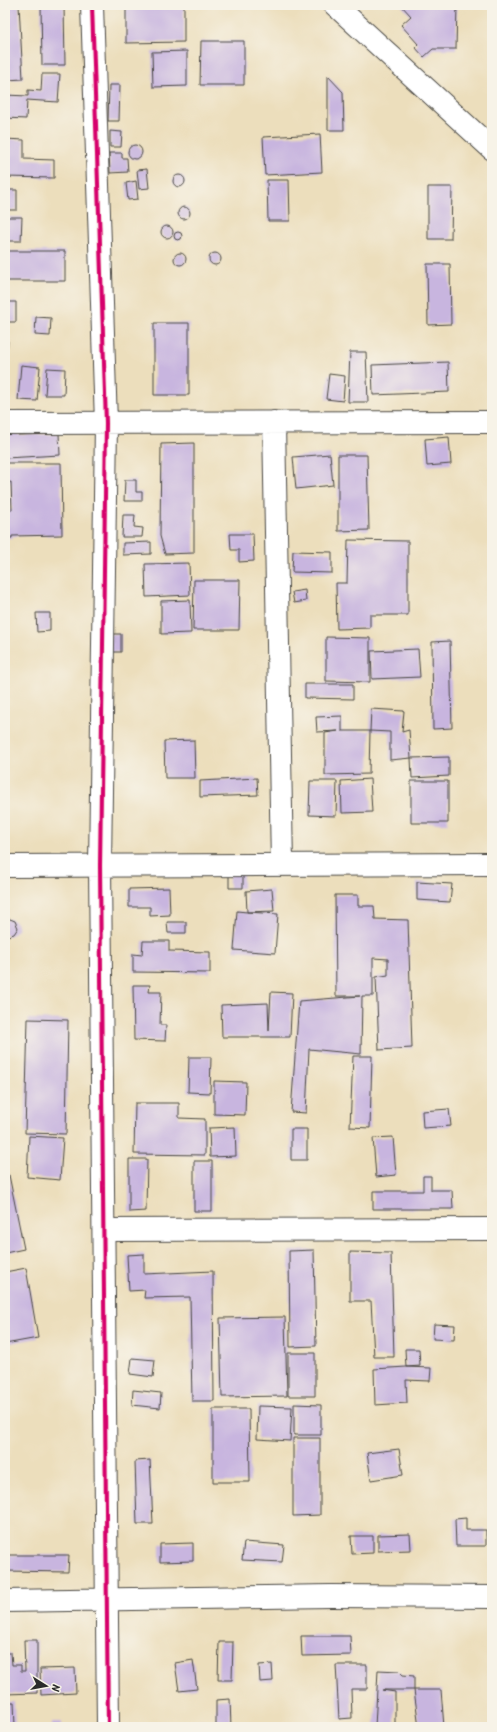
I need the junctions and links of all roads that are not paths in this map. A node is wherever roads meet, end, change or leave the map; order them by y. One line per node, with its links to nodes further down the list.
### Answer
1 (92, 5): 7 (street)
2 (335, 5): 3 (street)
3 (492, 149)
4 (274, 422): 5 (street); 7 (street); 9 (street)
5 (492, 422)
6 (5, 423): 7 (street)
7 (106, 423): 11 (street)
8 (492, 864): 9 (street)
9 (282, 865): 11 (street)
10 (5, 866): 11 (street)
11 (100, 866): 13 (street)
12 (492, 1229): 13 (street)
13 (104, 1230): 16 (street)
14 (492, 1597): 16 (street)
15 (5, 1601): 16 (street)
16 (106, 1601): 17 (street)
17 (108, 1727)

